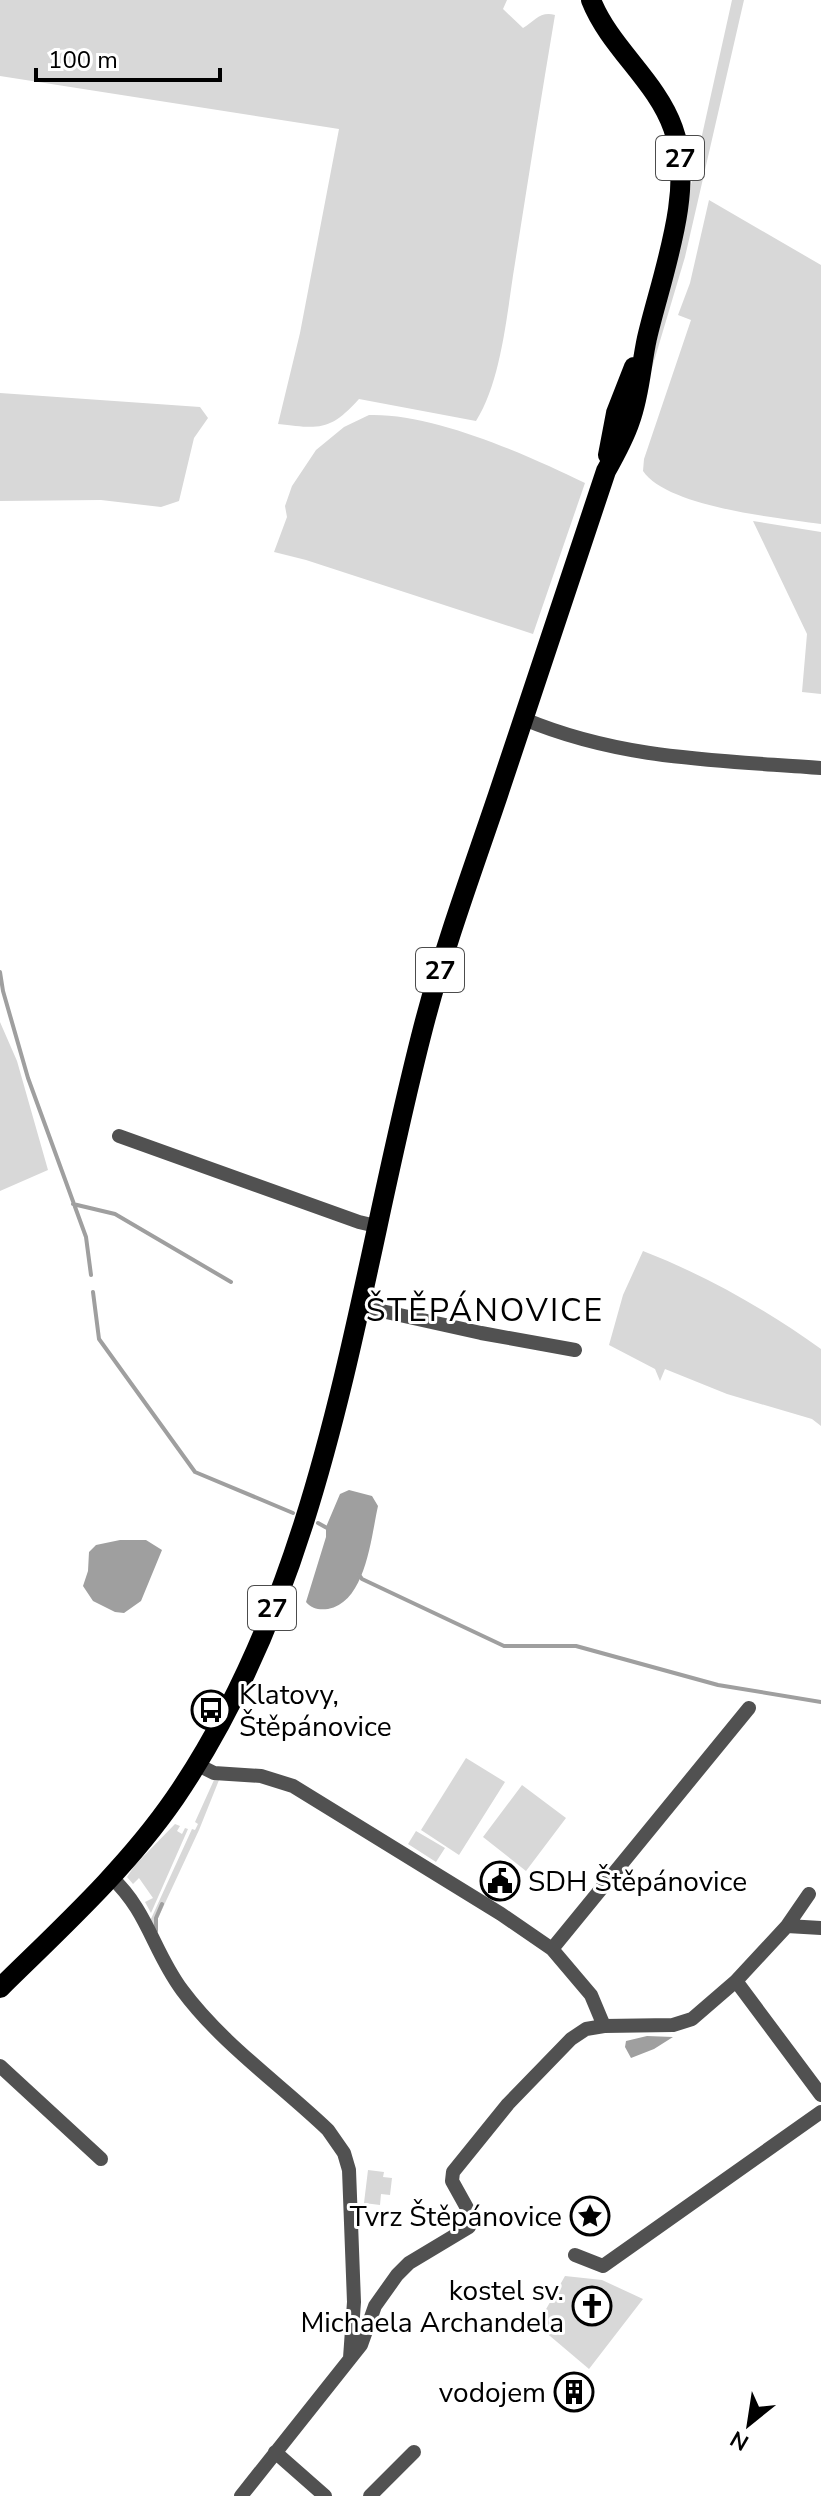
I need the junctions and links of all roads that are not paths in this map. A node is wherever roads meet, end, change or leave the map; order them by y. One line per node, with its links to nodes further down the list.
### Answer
1 (591, 0): 2 (main road, 27)
2 (524, 719): 3 (street); 5 (main road, 27)
3 (821, 768)
4 (119, 1136): 5 (street)
5 (376, 1226): 6 (main road, 27)
6 (359, 1306): 7 (street); 9 (main road, 27)
7 (575, 1350)
8 (749, 1708): 14 (street)
9 (196, 1764): 10 (main road, 27); 14 (street)
10 (111, 1877): 16 (main road, 27); 23 (street)
11 (809, 1894): 12 (street)
12 (787, 1926): 13 (street); 15 (street)
13 (821, 1928)
14 (552, 1949): 17 (street)
15 (736, 1981): 17 (street); 19 (street)
16 (0, 1988)
17 (604, 2026): 23 (street)
18 (0, 2066): 21 (street)
19 (821, 2095)
20 (821, 2112): 22 (street)
21 (101, 2159)
22 (575, 2255)
23 (350, 2358): 24 (street)
24 (275, 2452): 26 (street); 27 (street)
25 (414, 2452): 28 (street)
26 (241, 2496)
27 (325, 2496)
28 (370, 2496)

